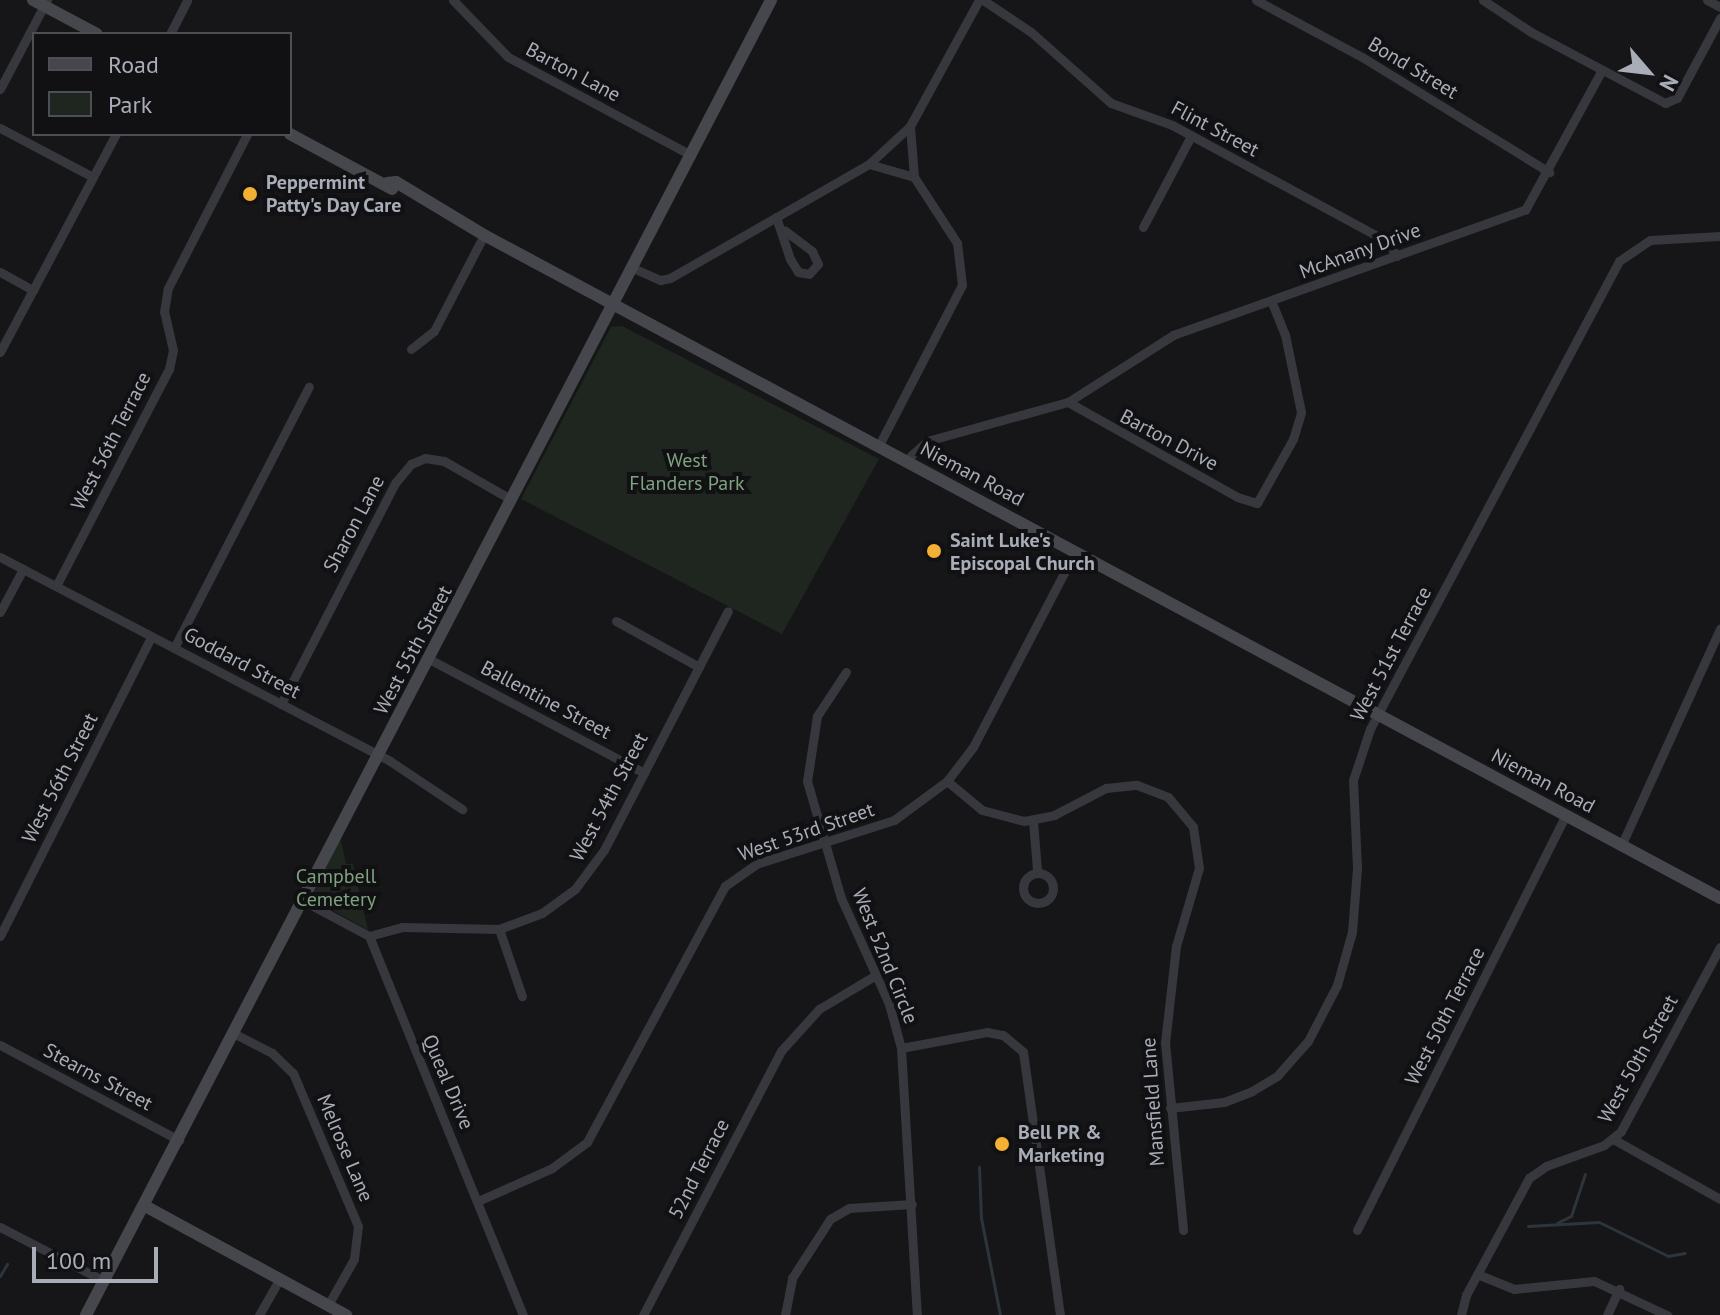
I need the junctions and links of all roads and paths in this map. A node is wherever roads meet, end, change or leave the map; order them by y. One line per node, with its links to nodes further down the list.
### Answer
1 (187, 0): 12 (street)
2 (453, 0): 21 (street, Barton Lane)
3 (771, 0): 21 (street, West 55th Street)
4 (981, 0): 15 (street); 20 (street, Flint Street)
5 (1256, 0): 23 (street, Bond Street)
6 (1483, 0): 13 (street)
7 (1707, 0): 9 (street)
8 (41, 2): 11 (street); 14 (street)
9 (1720, 7)
10 (1720, 18): 13 (street)
11 (94, 32)
12 (171, 32)
13 (1602, 70): 23 (street, McAnany Drive)
14 (0, 89)
15 (910, 126): 22 (street); 25 (street)
16 (0, 128): 24 (street)
17 (292, 135): 29 (street, Nieman Road)
18 (115, 136): 24 (street)
19 (246, 136): 47 (street, West 56th Terrace)
20 (1191, 136): 27 (street); 31 (street, Flint Street)
21 (691, 155): 32 (street, West 55th Street)
22 (869, 164): 25 (street); 26 (street)
23 (1549, 172): 31 (street, McAnany Drive)
24 (93, 177): 34 (street)
25 (914, 177): 41 (street)
26 (776, 217): 28 (street); 32 (street)
27 (1143, 227)
28 (785, 231): 28 (street)
29 (484, 235): 36 (street, Nieman Road); 37 (street)
30 (1720, 236): 58 (street, West 51st Terrace)
31 (1397, 256): 35 (street, McAnany Drive)
32 (633, 268): 36 (street, West 55th Street)
33 (0, 272): 34 (street)
34 (33, 290): 38 (street)
35 (1271, 301): 40 (street, McAnany Drive); 40 (street, Barton Drive)
36 (613, 303): 41 (street, Nieman Road); 43 (street, West 55th Street)
37 (411, 349)
38 (0, 352)
39 (309, 387): 53 (street)
40 (1068, 402): 42 (street, McAnany Drive)
41 (878, 447): 42 (street, Nieman Road)
42 (905, 461): 44 (street, Nieman Road)
43 (512, 500): 54 (street, West 55th Street); 57 (street, Sharon Lane)
44 (1075, 552): 58 (street, Nieman Road); 61 (street, West 53rd Street)
45 (0, 557): 46 (street, Goddard Street)
46 (23, 569): 47 (street, Goddard Street); 49 (street)
47 (56, 586): 52 (street, Goddard Street)
48 (728, 611): 55 (street, West 54th Street)
49 (0, 612)
50 (616, 621): 55 (street)
51 (1720, 629): 66 (street)
52 (151, 637): 53 (street, Goddard Street); 71 (street, West 56th Street)
53 (174, 648): 57 (street, Goddard Street)
54 (431, 660): 59 (street, West 55th Street); 60 (street, Ballentine Street)
55 (699, 667): 60 (street, West 54th Street)
56 (846, 672): 65 (street, West 52nd Circle)
57 (281, 704): 59 (street, Goddard Street)
58 (1380, 716): 63 (street, Nieman Road); 79 (street, West 51st Terrace)
59 (379, 756): 62 (street, Goddard Street); 69 (street, West 55th Street)
60 (644, 773): 70 (street, West 54th Street)
61 (947, 781): 64 (street); 65 (street, West 53rd Street)
62 (462, 809)
63 (1565, 817): 66 (street, Nieman Road); 88 (street, West 50th Terrace)
64 (1033, 821): 67 (street); 79 (street, Mansfield Lane)
65 (823, 844): 74 (street, West 52nd Circle); 83 (street, West 53rd Street)
66 (1621, 846): 68 (street, Nieman Road)
67 (1037, 870)
68 (1720, 898)
69 (300, 899): 72 (street); 76 (street, West 55th Street)
70 (499, 929): 72 (street, West 54th Street); 75 (street)
71 (0, 936)
72 (369, 936): 83 (street, Queal Drive)
73 (1720, 947): 80 (street, West 50th Street)
74 (876, 975): 78 (street, West 52nd Circle); 98 (street, 52nd Terrace)
75 (522, 996)
76 (233, 1033): 81 (street, West 55th Street); 93 (street, Melrose Lane)
77 (0, 1045): 81 (street, Stearns Street)
78 (901, 1048): 84 (street, West 52nd Circle); 101 (street)
79 (1170, 1108): 87 (street, Mansfield Lane)
80 (1613, 1139): 82 (street); 89 (street, West 50th Street)
81 (179, 1140): 85 (street, West 55th Street)
82 (1720, 1199)
83 (478, 1201): 97 (street, Queal Drive)
84 (912, 1204): 99 (street); 100 (street, West 52nd Circle)
85 (145, 1206): 90 (street); 91 (street, West 55th Street)
86 (0, 1227): 91 (street)
87 (1183, 1230)
88 (1357, 1230)
89 (1477, 1274): 92 (street); 102 (street, West 50th Street)
90 (279, 1280): 93 (street); 95 (street)
91 (104, 1281): 94 (street, West 55th Street)
92 (1619, 1289): 103 (street); 104 (street)
93 (328, 1305): 96 (street)
94 (86, 1315)
95 (259, 1315)
96 (346, 1315)
97 (523, 1315)
98 (643, 1315)
99 (785, 1315)
100 (917, 1315)
101 (1060, 1315)
102 (1461, 1315)
103 (1607, 1315)
104 (1667, 1315)

